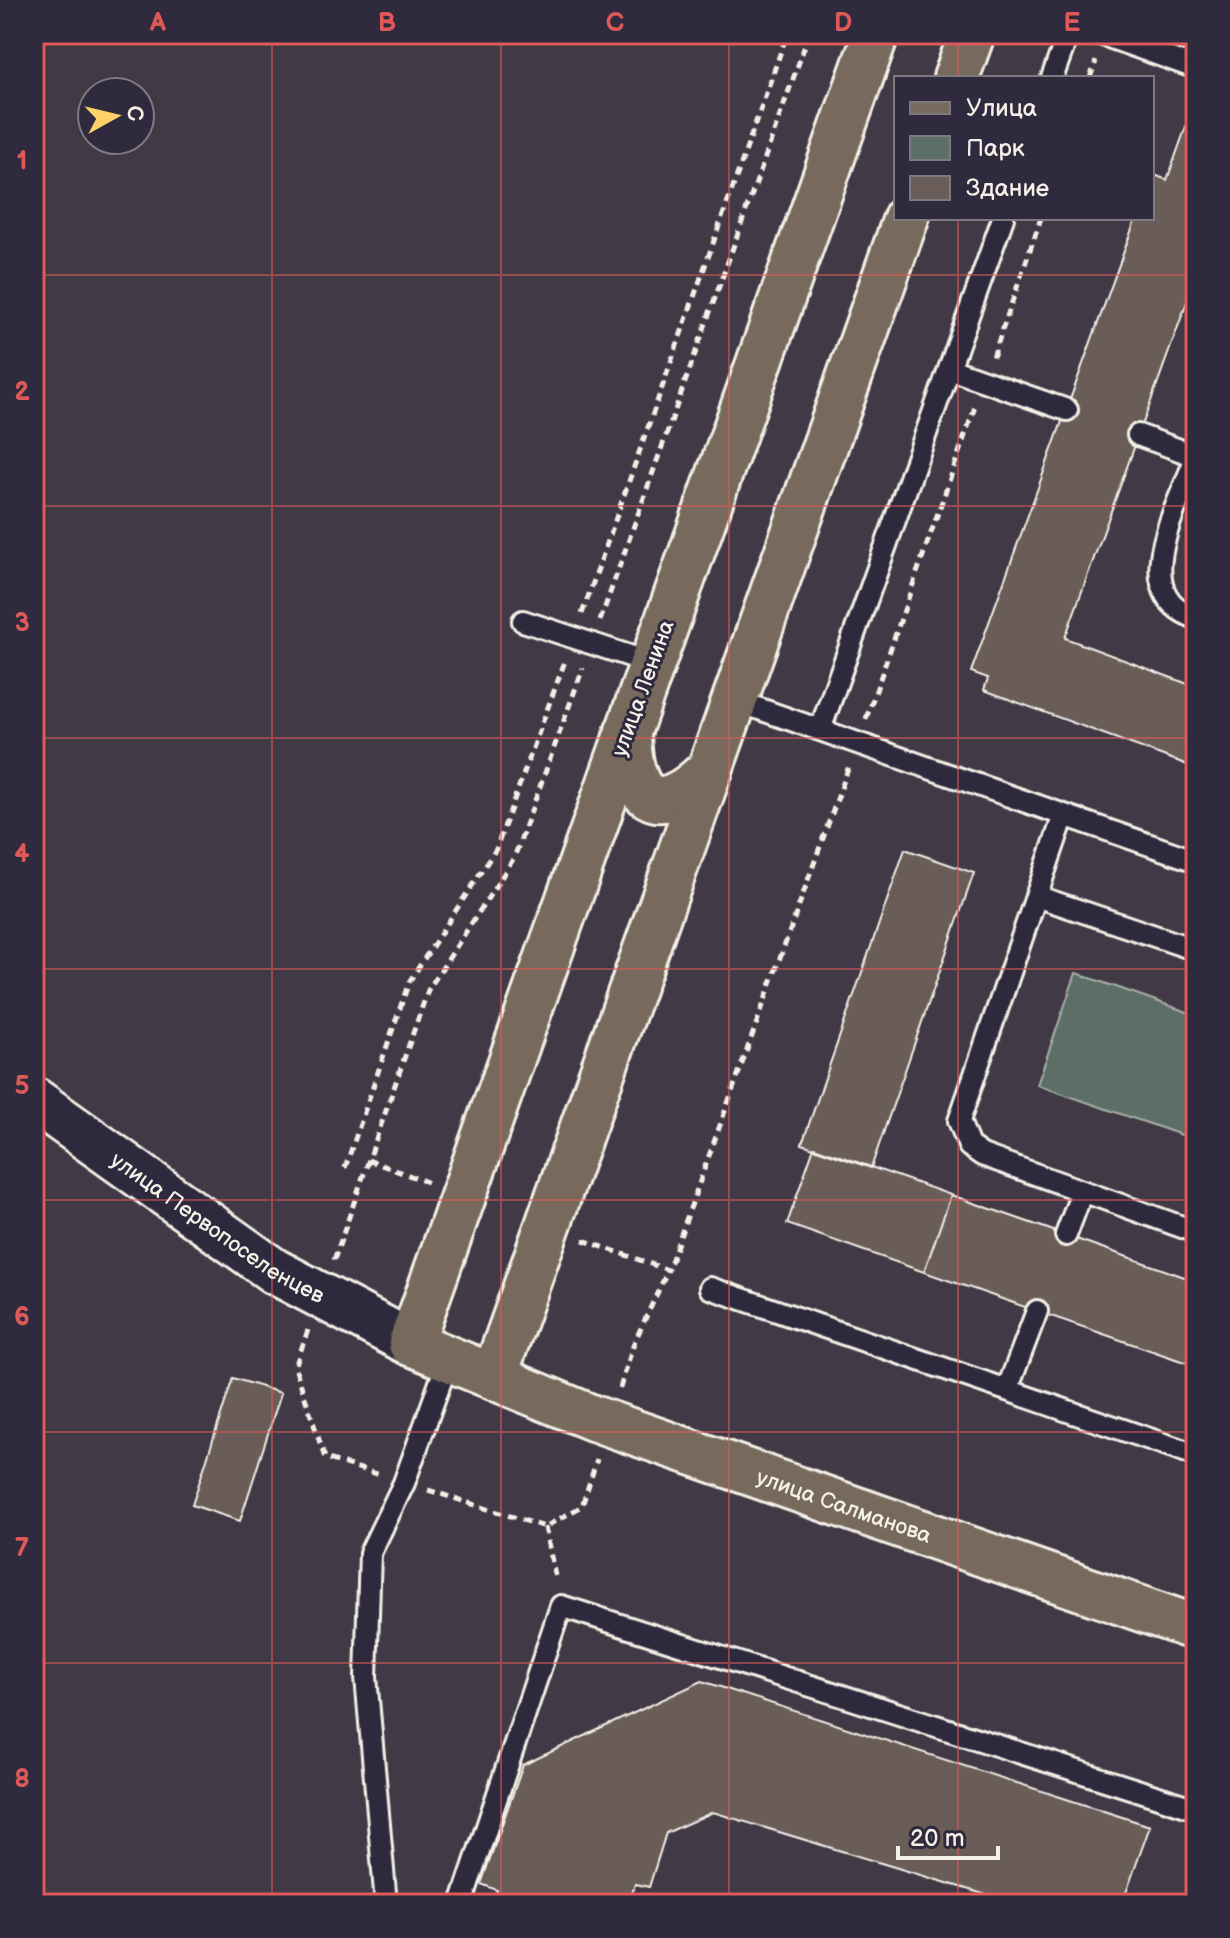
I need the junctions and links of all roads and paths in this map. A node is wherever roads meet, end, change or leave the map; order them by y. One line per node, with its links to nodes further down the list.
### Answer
1 (787, 34): 18 (path)
2 (809, 34): 18 (path)
3 (876, 34): 19 (main road, улица Ленина)
4 (972, 34): 8 (main road)
5 (1068, 34): 9 (lane)
6 (1100, 34): 7 (lane)
7 (1196, 68)
8 (957, 76)
9 (1053, 76)
10 (905, 220): 20 (main road)
11 (1002, 220): 12 (lane)
12 (950, 369): 13 (lane); 22 (lane)
13 (1067, 410)
14 (1138, 435): 15 (lane)
15 (1196, 457): 16 (lane)
16 (1196, 618)
17 (523, 621): 18 (lane)
18 (582, 641): 19 (lane); 29 (path); 34 (path)
19 (651, 663): 21 (main road, улица Ленина)
20 (734, 700): 22 (lane); 23 (main road)
21 (628, 728): 23 (main road); 36 (main road, улица Ленина)
22 (820, 730): 24 (lane)
23 (710, 769): 37 (main road)
24 (1064, 815): 25 (lane); 26 (lane)
25 (1196, 861)
26 (1036, 896): 27 (lane); 30 (lane)
27 (1196, 950)
28 (34, 1100): 34 (main road, улица Первопоселенцев)
29 (345, 1168)
30 (1082, 1192): 31 (lane); 32 (lane)
31 (1196, 1232)
32 (1066, 1235)
33 (710, 1288): 38 (lane)
34 (321, 1297): 36 (main road, улица Первопоселенцев); 40 (path)
35 (1037, 1311): 38 (lane)
36 (430, 1351): 37 (main road, улица Салманова); 40 (lane)
37 (494, 1377): 42 (main road, улица Салманова)
38 (1007, 1390): 39 (lane)
39 (1196, 1455)
40 (404, 1483): 41 (path); 44 (lane)
41 (561, 1606): 43 (lane); 45 (lane)
42 (1196, 1628)
43 (1196, 1809)
44 (384, 1901)
45 (461, 1904)

